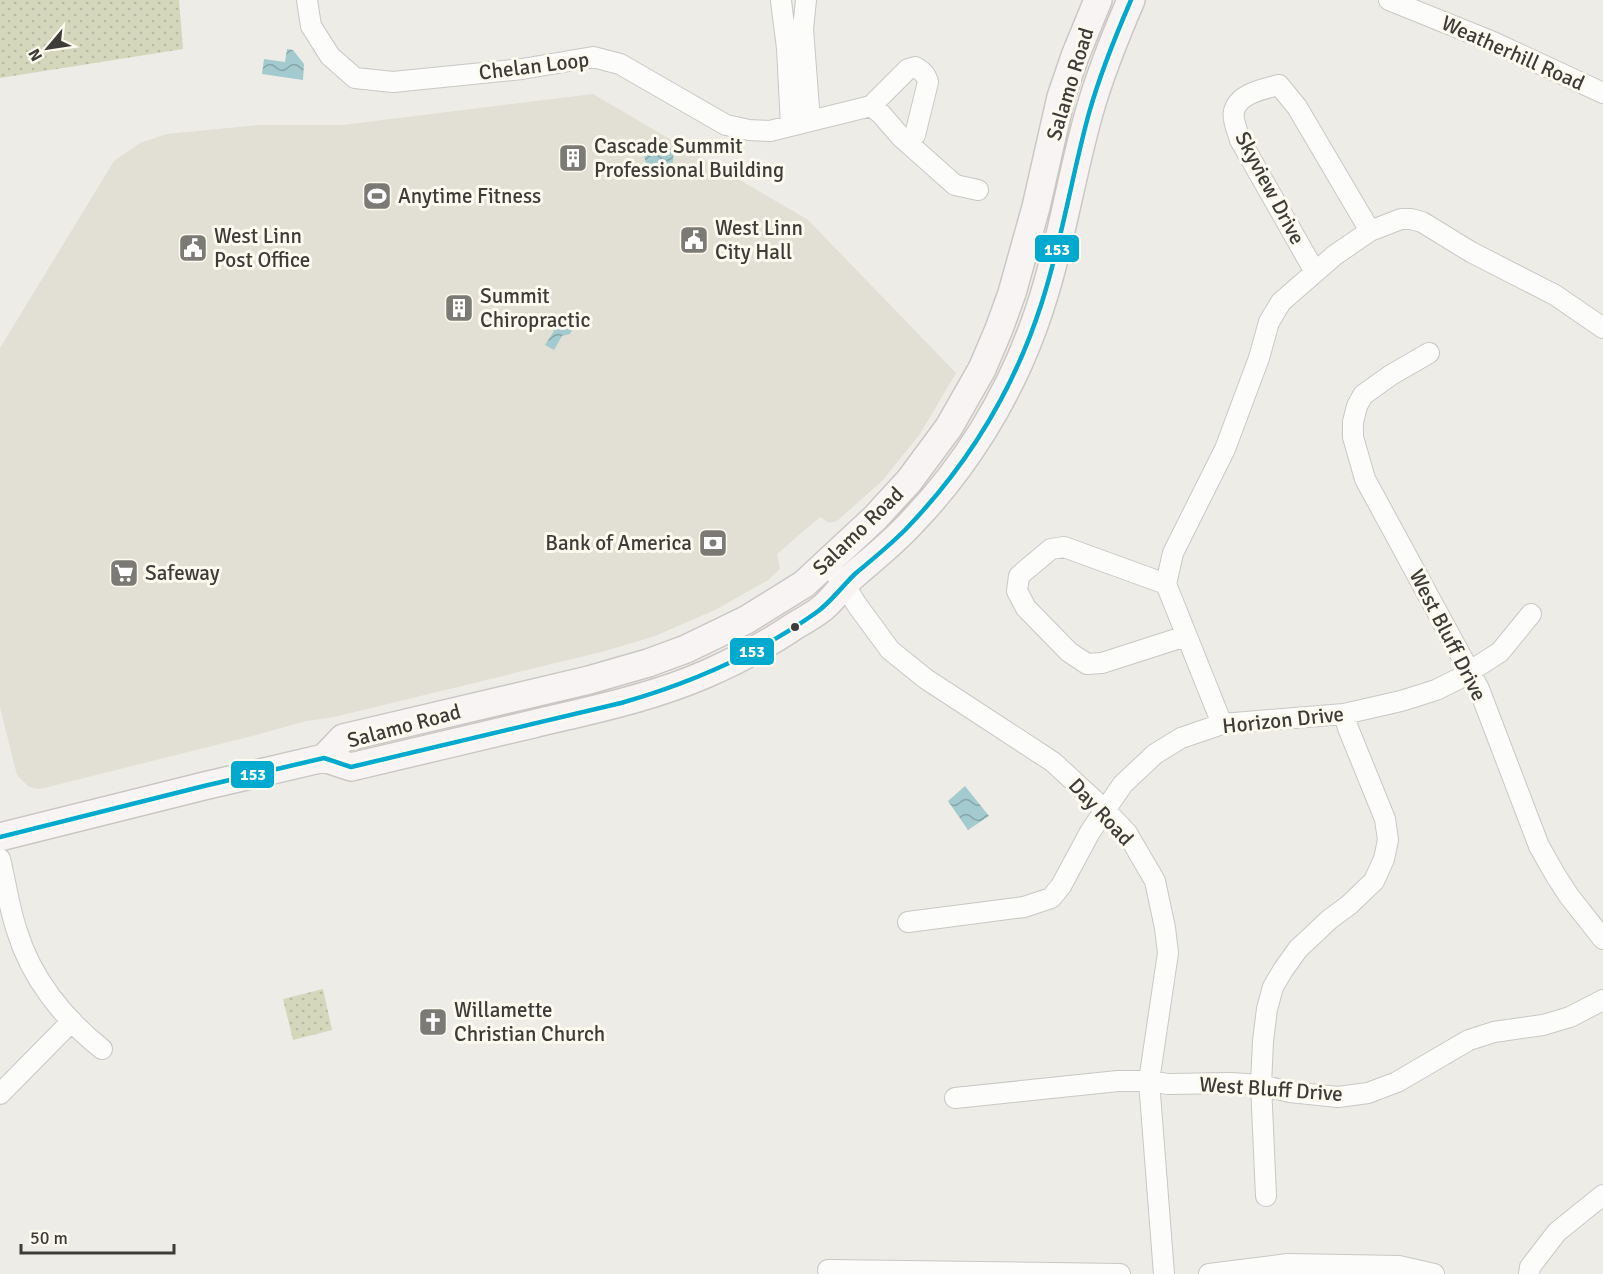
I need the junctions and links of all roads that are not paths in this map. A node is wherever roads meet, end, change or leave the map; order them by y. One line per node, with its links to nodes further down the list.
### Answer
1 (307, 0): 10 (street, Chelan Loop)
2 (786, 0): 10 (street)
3 (806, 0): 9 (street)
4 (1098, 0): 17 (main road, Salamo Road)
5 (1131, 0): 18 (main road, Salamo Road)
6 (1389, 0): 7 (street, Weatherhill Road)
7 (1603, 93)
8 (871, 106): 9 (street, Chelan Loop); 11 (street); 11 (street)
9 (810, 120): 10 (street, Chelan Loop)
10 (791, 126)
11 (908, 143): 12 (street)
12 (978, 190)
13 (1370, 231): 14 (street, Skyview Drive); 14 (street, Skyview Drive); 15 (street, Skyview Drive)
14 (1316, 272): 19 (street, Skyview Drive)
15 (1603, 328)
16 (1429, 353): 22 (street, West Bluff Drive)
17 (826, 562): 18 (street, Day Road); 25 (main road, Salamo Road)
18 (844, 584): 25 (main road, Salamo Road); 26 (street, Day Road)
19 (1166, 584): 21 (street); 21 (street)
20 (1531, 614): 22 (street, Horizon Drive)
21 (1186, 636): 24 (street)
22 (1470, 672): 23 (street, Horizon Drive); 30 (street, West Bluff Drive)
23 (1344, 714): 24 (street, Horizon Drive); 35 (street)
24 (1222, 724): 26 (street, Horizon Drive)
25 (324, 758): 27 (main road, Salamo Road)
26 (1106, 810): 29 (street, Horizon Drive); 34 (street, Day Road)
27 (0, 837)
28 (0, 860): 32 (street)
29 (908, 922)
30 (1603, 939)
31 (1603, 1000): 35 (street, West Bluff Drive)
32 (72, 1021): 33 (street); 36 (street)
33 (102, 1048)
34 (1149, 1081): 35 (street, West Bluff Drive); 37 (street, West Bluff Drive); 42 (street, Day Road)
35 (1261, 1085): 39 (street)
36 (0, 1094)
37 (955, 1098)
38 (1603, 1195): 45 (street)
39 (1266, 1196)
40 (828, 1270): 41 (street)
41 (1120, 1274)
42 (1164, 1274)
43 (1209, 1274): 44 (street)
44 (1434, 1274)
45 (1529, 1274)

